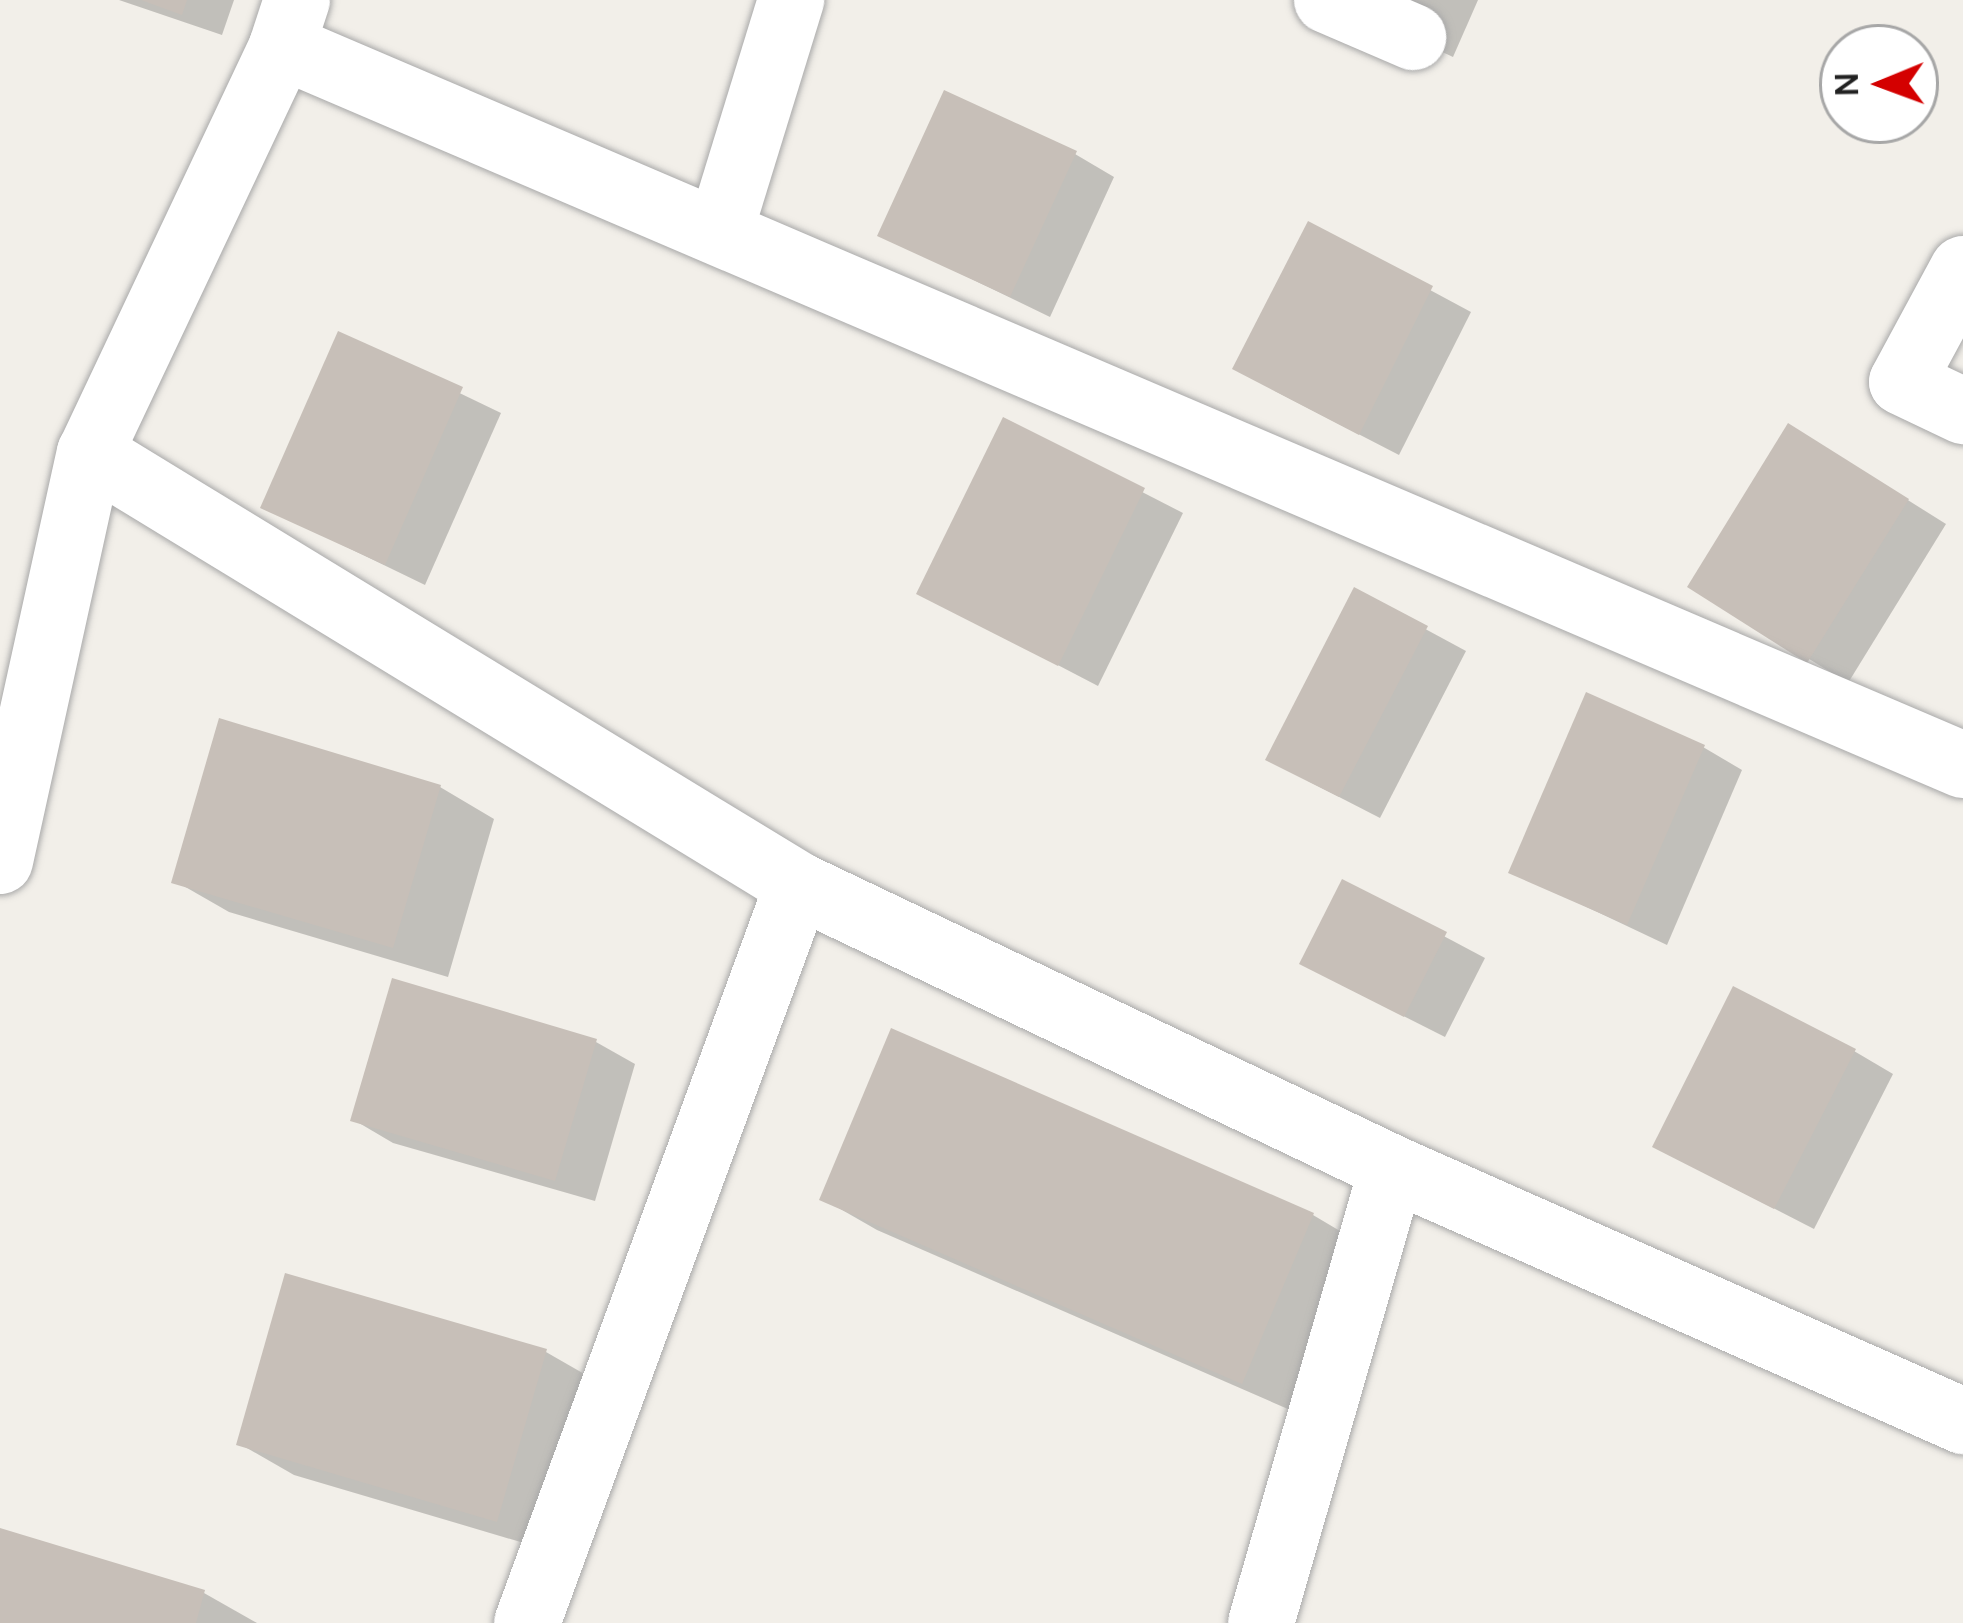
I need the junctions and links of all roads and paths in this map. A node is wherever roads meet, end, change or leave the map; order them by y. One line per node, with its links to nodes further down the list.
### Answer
1 (791, 0): 5 (street)
2 (1327, 0): 4 (street)
3 (290, 23): 5 (street); 8 (street)
4 (1413, 37)
5 (721, 228): 9 (street)
6 (1963, 269): 7 (street)
7 (1963, 411)
8 (90, 452): 10 (street); 11 (street)
9 (1963, 765)
10 (0, 861)
11 (798, 885): 12 (street); 14 (street)
12 (1392, 1168): 13 (street); 15 (street)
13 (1963, 1421)
14 (527, 1623)
15 (1262, 1623)

